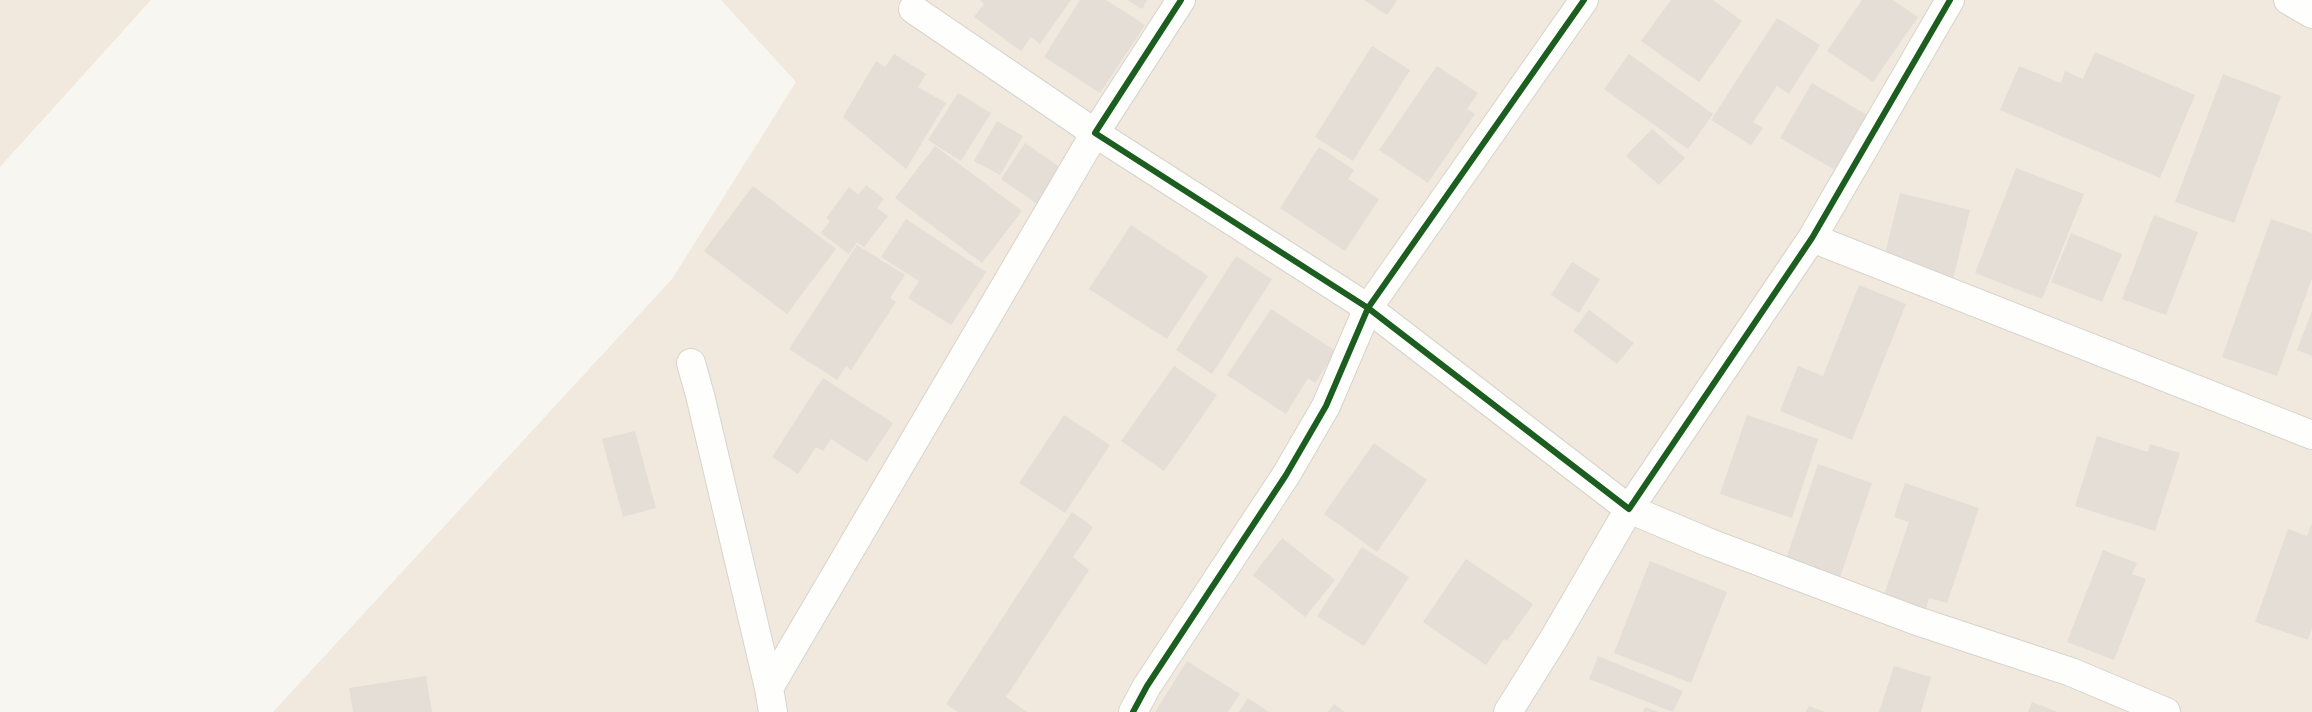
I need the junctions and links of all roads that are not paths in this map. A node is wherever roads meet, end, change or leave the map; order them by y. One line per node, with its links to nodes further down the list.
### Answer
1 (1181, 0): 7 (street)
2 (1584, 0): 9 (street)
3 (1950, 0): 8 (street)
4 (2288, 0): 6 (street)
5 (913, 9): 7 (street)
6 (2312, 14)
7 (1095, 133): 9 (street); 13 (street)
8 (1812, 238): 11 (street); 12 (street)
9 (1368, 308): 12 (street); 14 (street)
10 (691, 363): 13 (street)
11 (2312, 435)
12 (1629, 509): 15 (street); 16 (street)
13 (771, 700)
14 (1133, 712)
15 (1508, 712)
16 (2166, 712)

